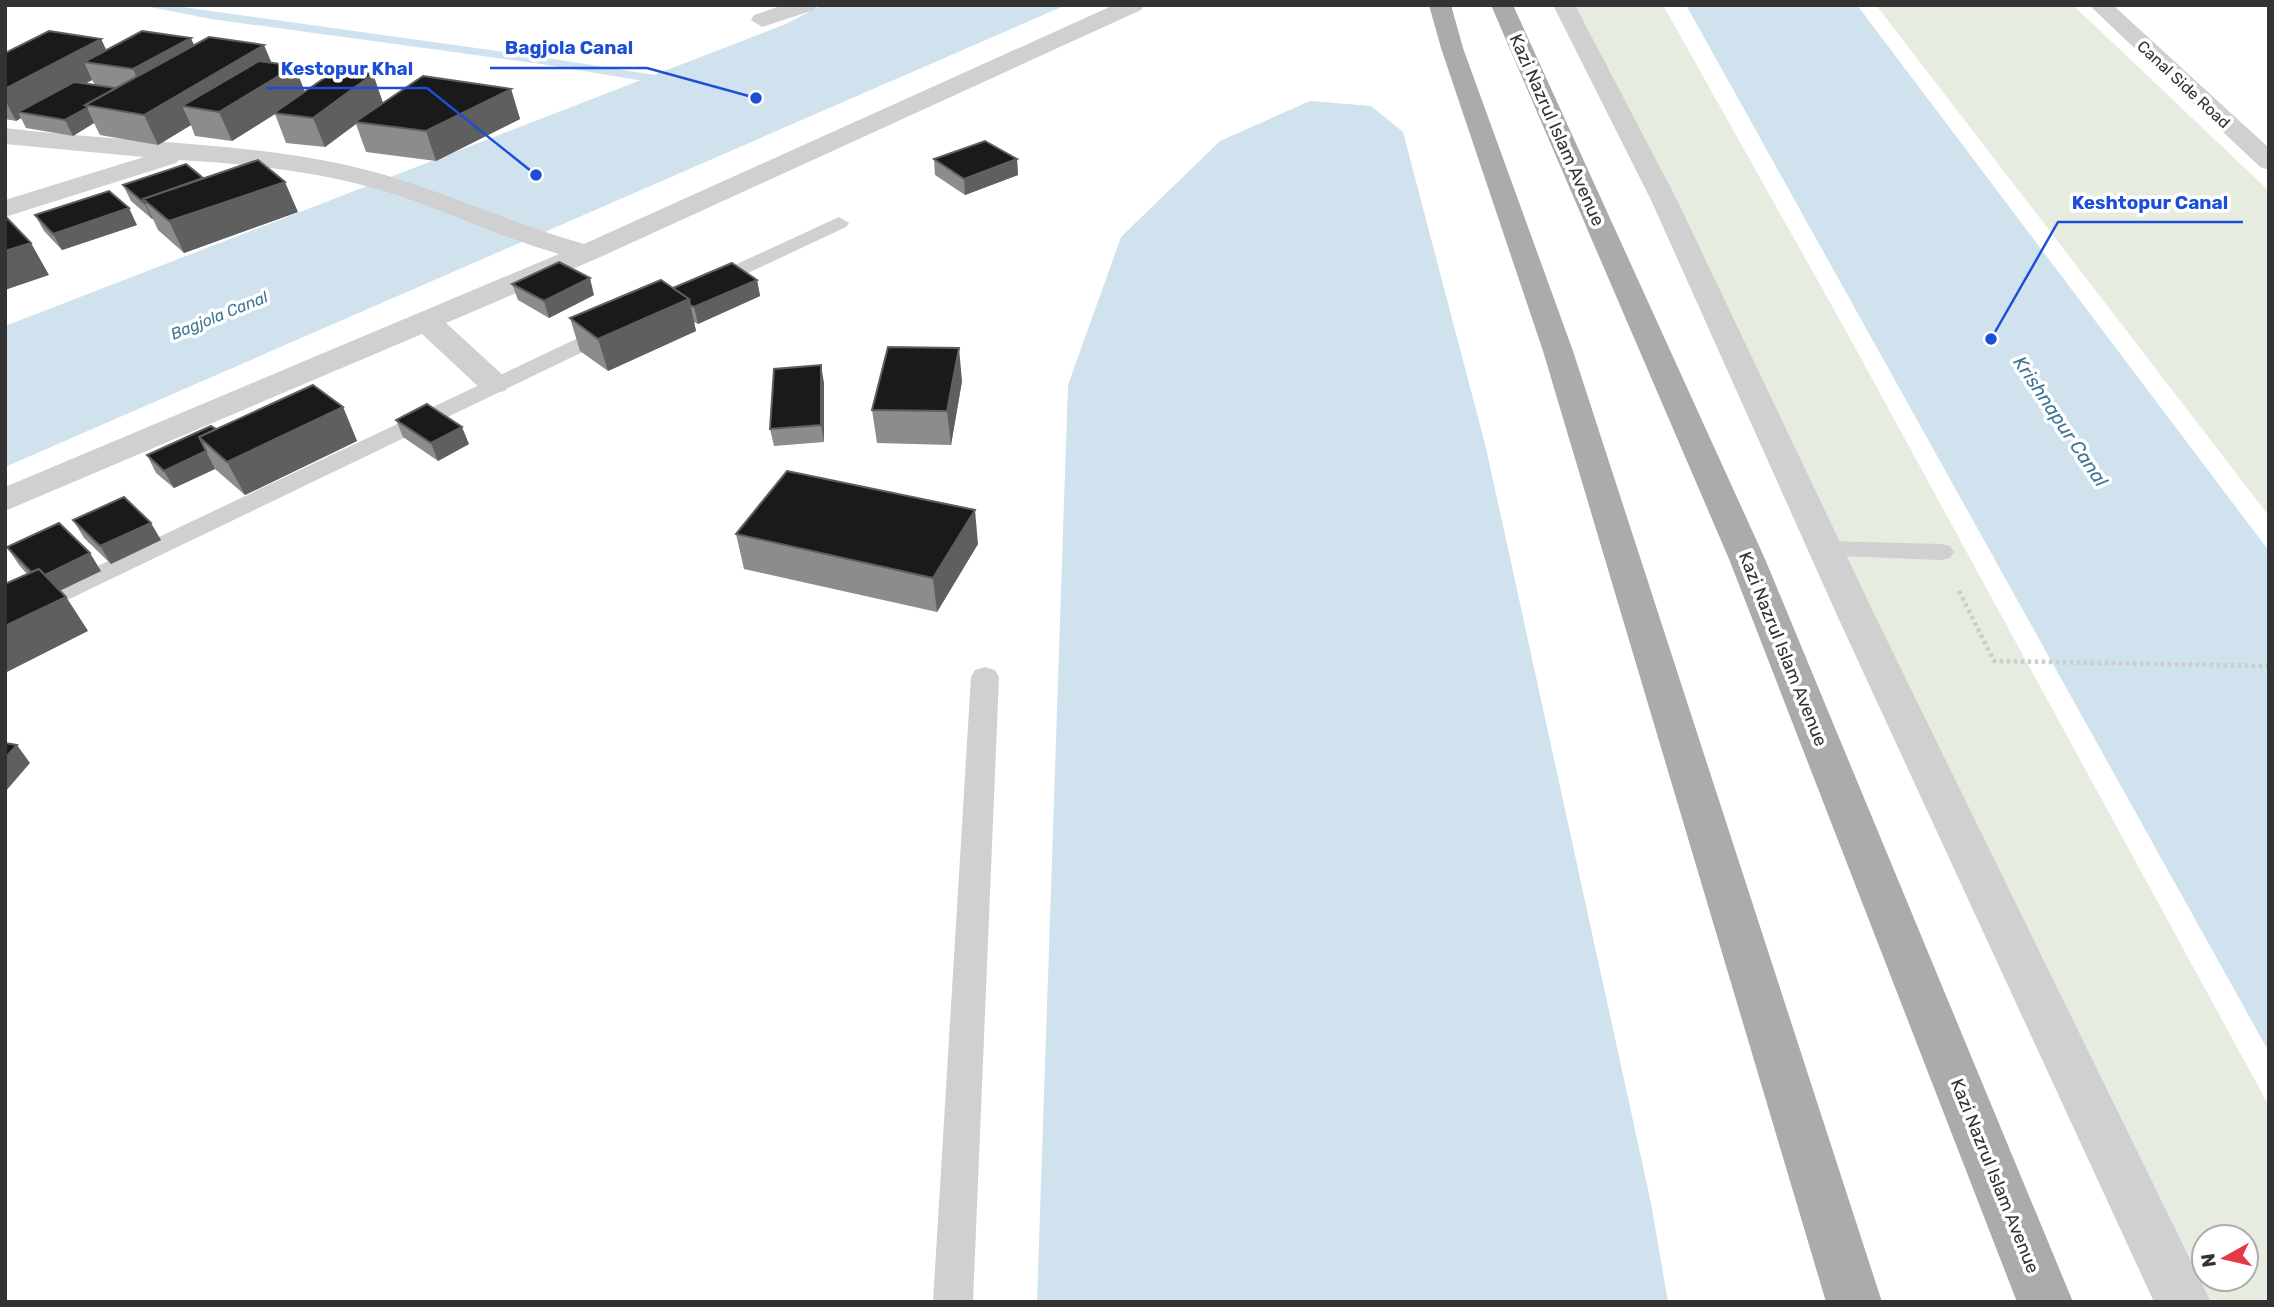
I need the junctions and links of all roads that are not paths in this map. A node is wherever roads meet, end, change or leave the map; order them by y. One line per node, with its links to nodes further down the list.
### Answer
1 (806, 5): 7 (street)
2 (1133, 5): 13 (street)
3 (1440, 5): 24 (main road)
4 (1502, 5): 25 (main road, Kazi Nazrul Islam Avenue)
5 (1564, 5): 19 (street)
6 (2100, 5): 10 (street, Canal Side Road)
7 (762, 20)
8 (5, 136): 9 (street)
9 (189, 151): 11 (street); 13 (street)
10 (2269, 162)
11 (5, 209)
12 (839, 223): 14 (lane)
13 (586, 253): 15 (street)
14 (691, 292)
15 (425, 320): 17 (street); 18 (street)
16 (629, 321): 17 (lane)
17 (494, 384): 21 (lane)
18 (5, 500)
19 (1825, 549): 20 (lane); 26 (street)
20 (1941, 552)
21 (5, 621)
22 (985, 677): 23 (lane)
23 (953, 1302)
24 (1854, 1302)
25 (2045, 1302)
26 (2183, 1302)

